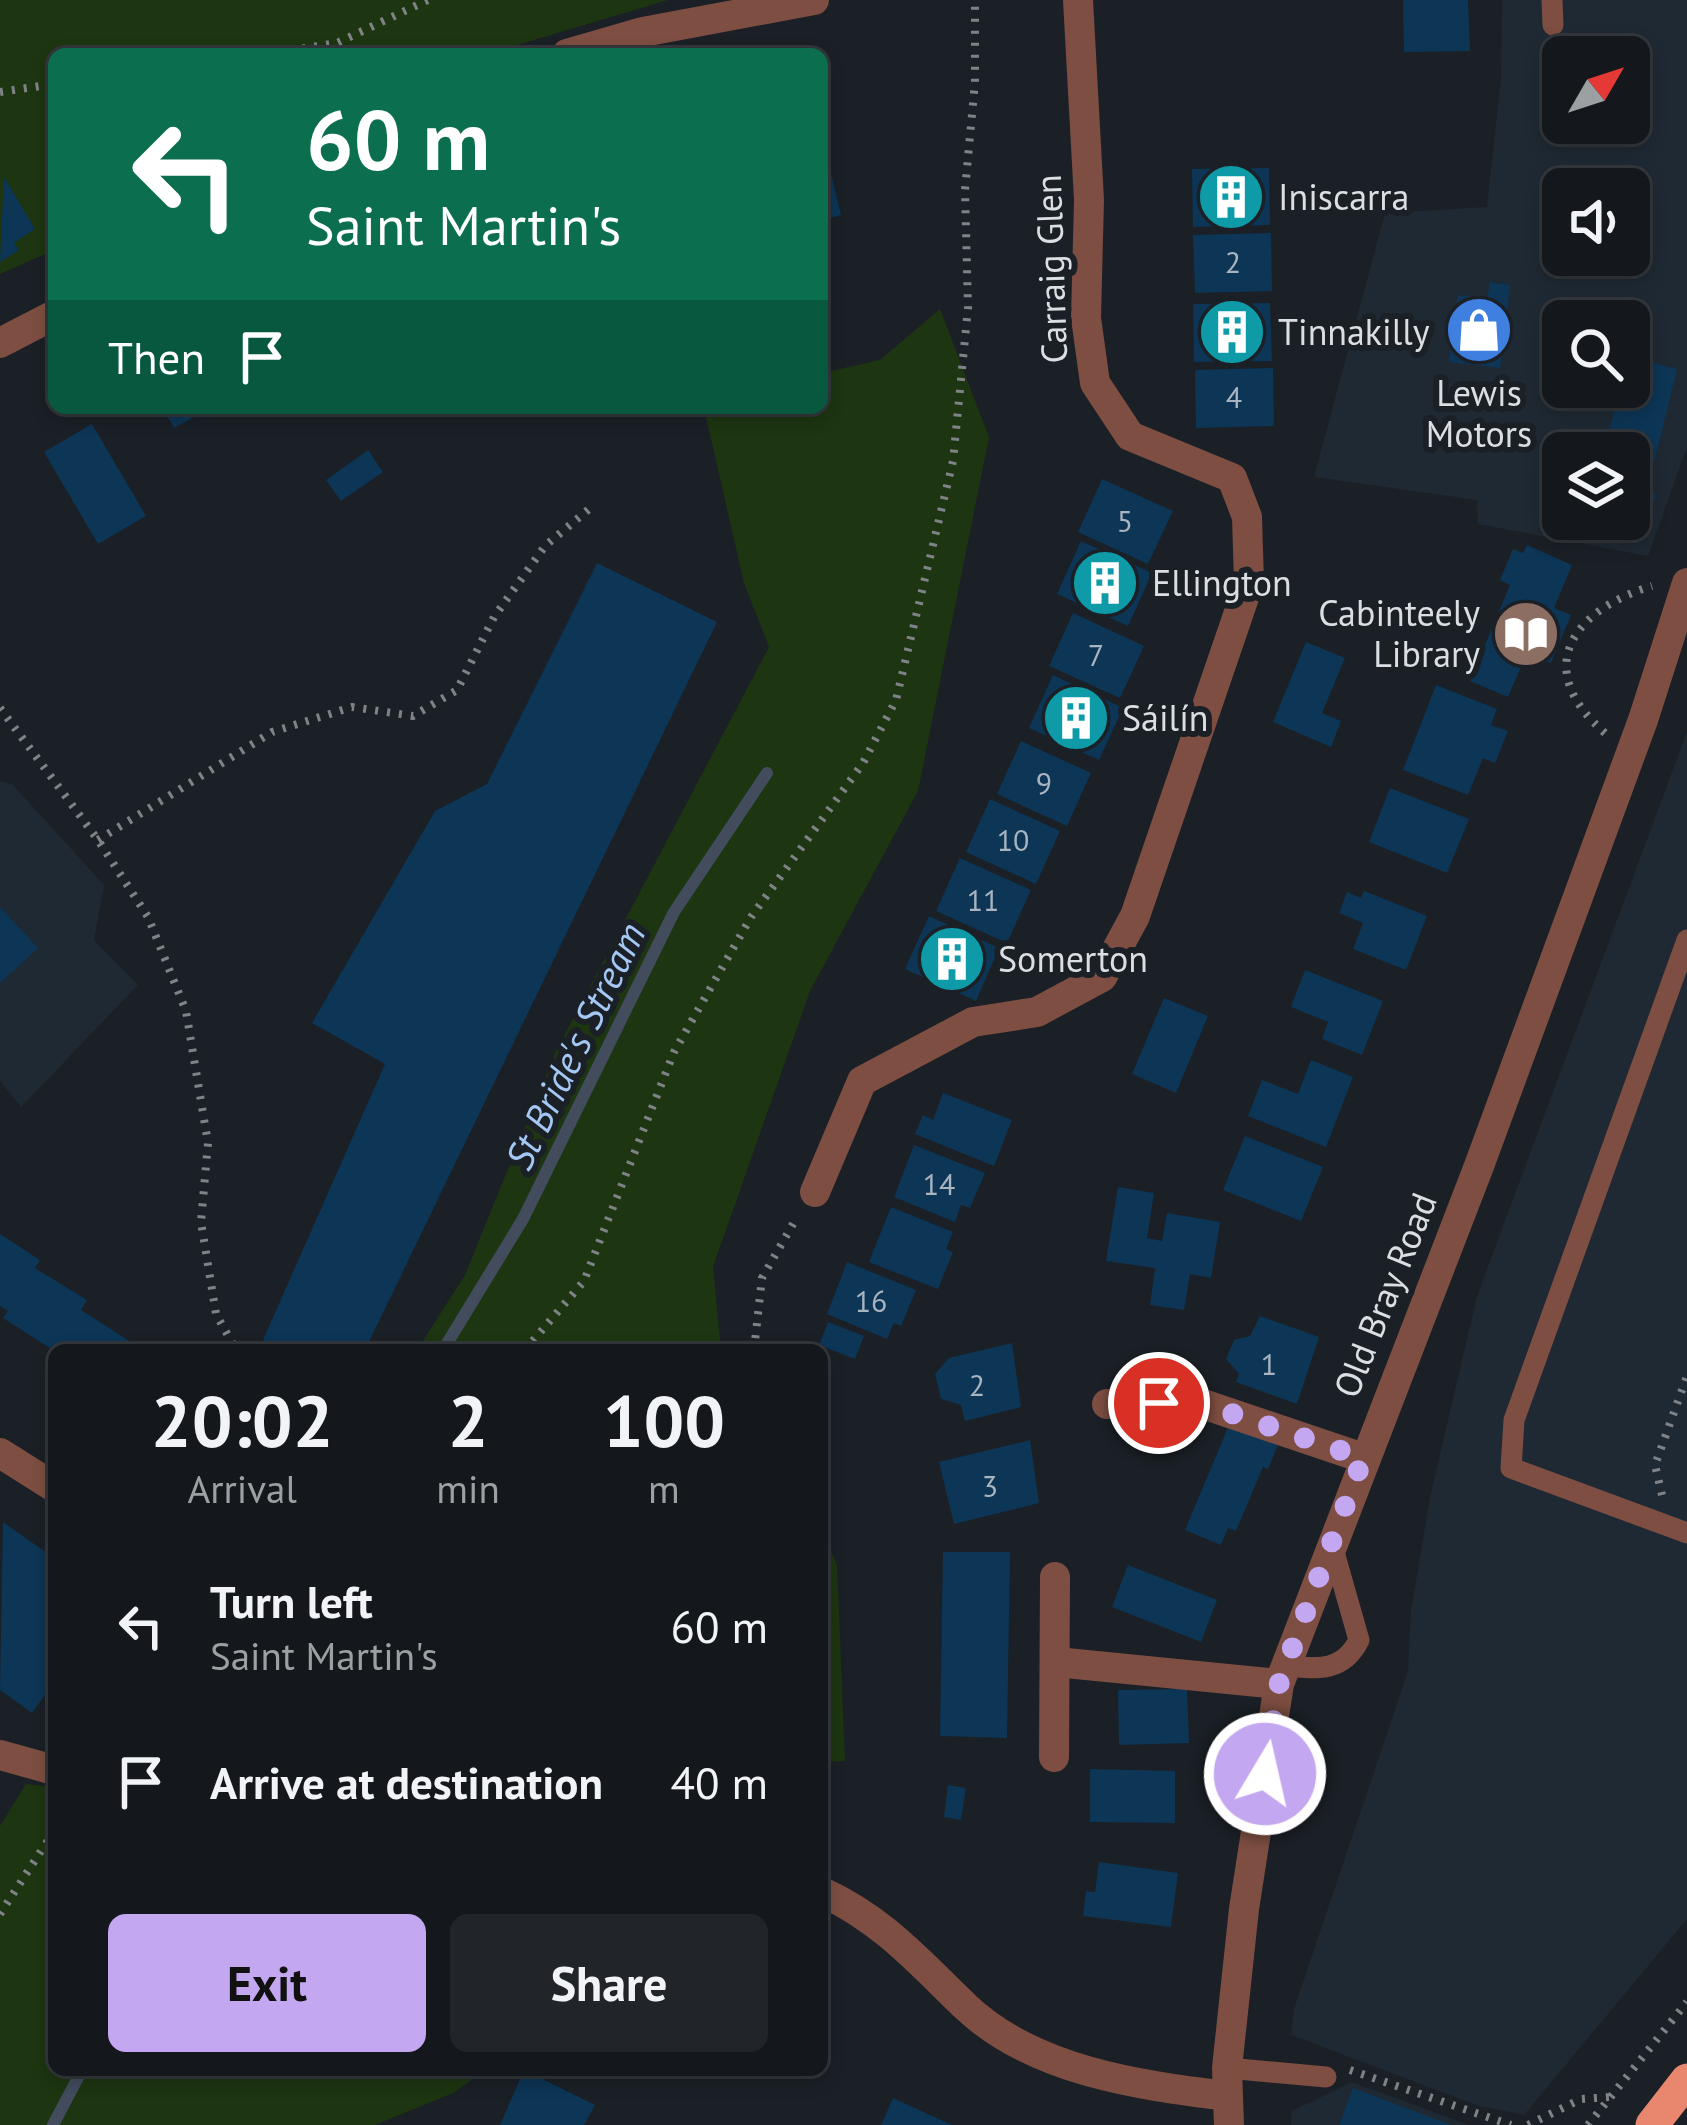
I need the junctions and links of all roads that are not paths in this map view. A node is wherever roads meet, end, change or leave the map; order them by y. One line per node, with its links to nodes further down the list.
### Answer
1 (814, 0): 5 (street)
2 (1078, 0): 12 (street, Carraig Glen)
3 (1552, 0): 4 (lane)
4 (1553, 25)
5 (588, 48)
6 (48, 318): 7 (street)
7 (0, 343)
8 (1686, 586): 15 (street, Old Bray Road)
9 (1687, 940): 11 (lane)
10 (1687, 1000): 11 (lane)
11 (1660, 1012): 17 (lane)
12 (815, 1192)
13 (1107, 1404): 15 (street)
14 (0, 1453): 16 (street)
15 (1363, 1458): 18 (street, Old Bray Road)
16 (48, 1483)
17 (1687, 1534)
18 (1332, 1544): 21 (street, Old Bray Road); 21 (lane)
19 (1055, 1577): 20 (street)
20 (1056, 1662): 21 (street); 23 (street)
21 (1282, 1675): 28 (street, Old Bray Road)
22 (0, 1755): 24 (street)
23 (1054, 1757)
24 (48, 1769)
25 (828, 1895): 28 (street)
26 (1326, 2077): 28 (lane)
27 (1687, 2080): 29 (highway)
28 (1228, 2096)
29 (1652, 2125)

